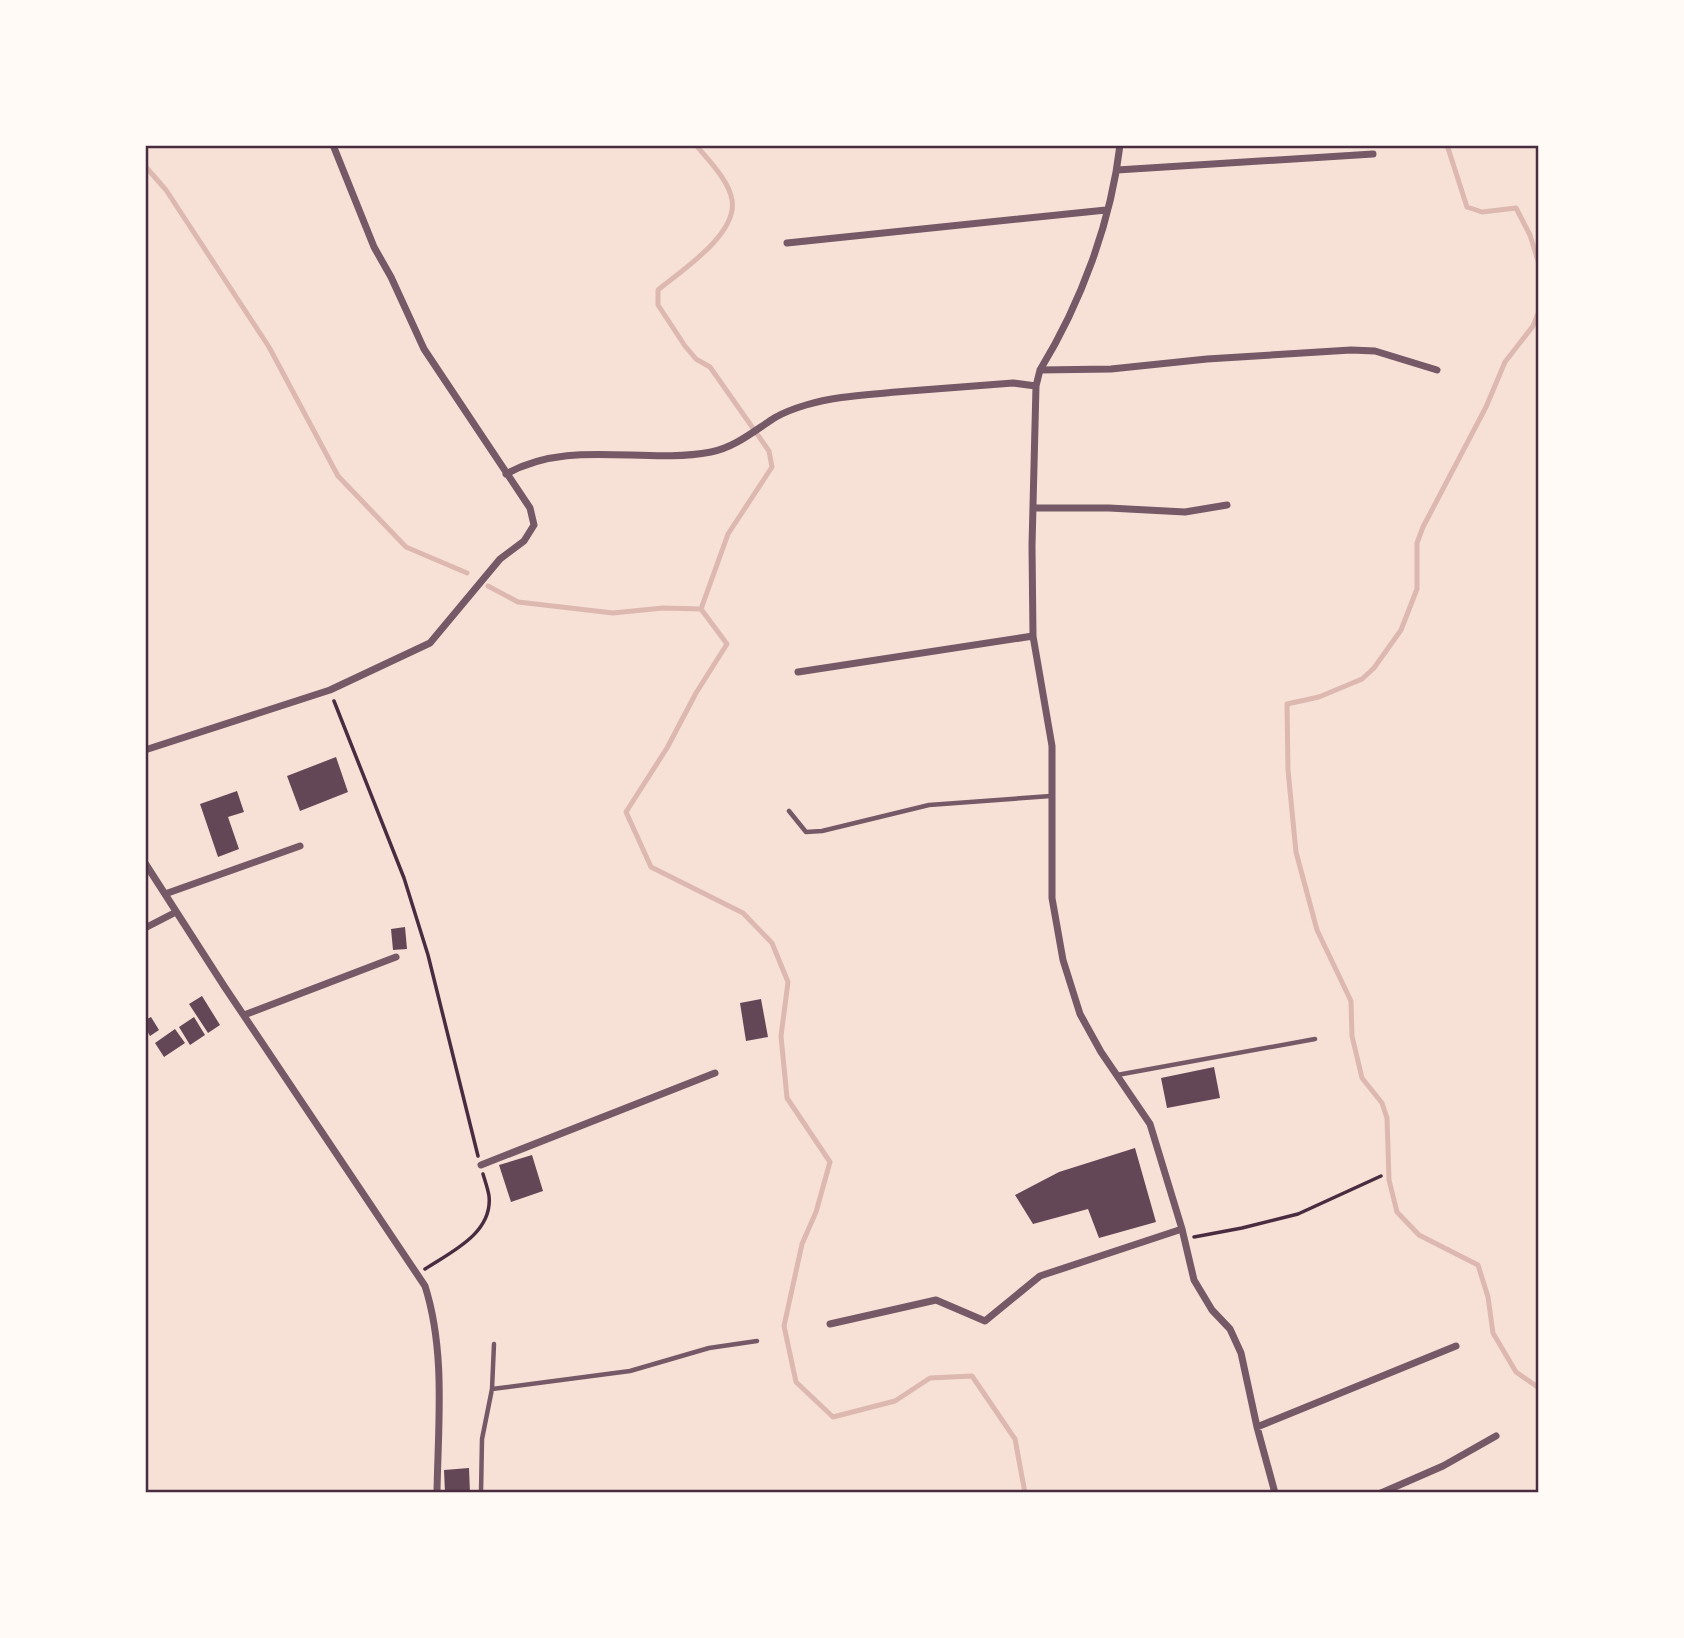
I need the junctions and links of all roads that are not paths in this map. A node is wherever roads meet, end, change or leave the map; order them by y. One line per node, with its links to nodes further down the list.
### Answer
1 (333, 145): 10 (street)
2 (1120, 145): 4 (street)
3 (1373, 154): 4 (street)
4 (1117, 170): 5 (street)
5 (1106, 209): 6 (street); 7 (street)
6 (787, 243)
7 (1040, 370): 8 (street); 9 (street)
8 (1437, 370)
9 (1036, 386): 10 (street); 12 (street)
10 (506, 474): 15 (street)
11 (1227, 505): 12 (street)
12 (1034, 508): 13 (street)
13 (1034, 636): 14 (street); 16 (street)
14 (798, 673)
15 (145, 750)
16 (1051, 796): 17 (lane); 27 (street)
17 (789, 811)
18 (300, 846): 20 (street)
19 (145, 863): 20 (street)
20 (165, 894): 21 (street)
21 (176, 912): 22 (street); 24 (street)
22 (145, 928)
23 (396, 957): 24 (street)
24 (244, 1015): 37 (street)
25 (1315, 1039): 27 (lane)
26 (715, 1073): 28 (street)
27 (1117, 1075): 29 (street)
28 (481, 1166)
29 (1182, 1229): 30 (street); 35 (street)
30 (830, 1324)
31 (757, 1340): 34 (lane)
32 (495, 1343): 34 (lane)
33 (1456, 1346): 35 (street)
34 (492, 1389): 38 (lane)
35 (1257, 1427): 39 (street)
36 (1496, 1436): 40 (street)
37 (437, 1493)
38 (481, 1493)
39 (1275, 1493)
40 (1381, 1493)

